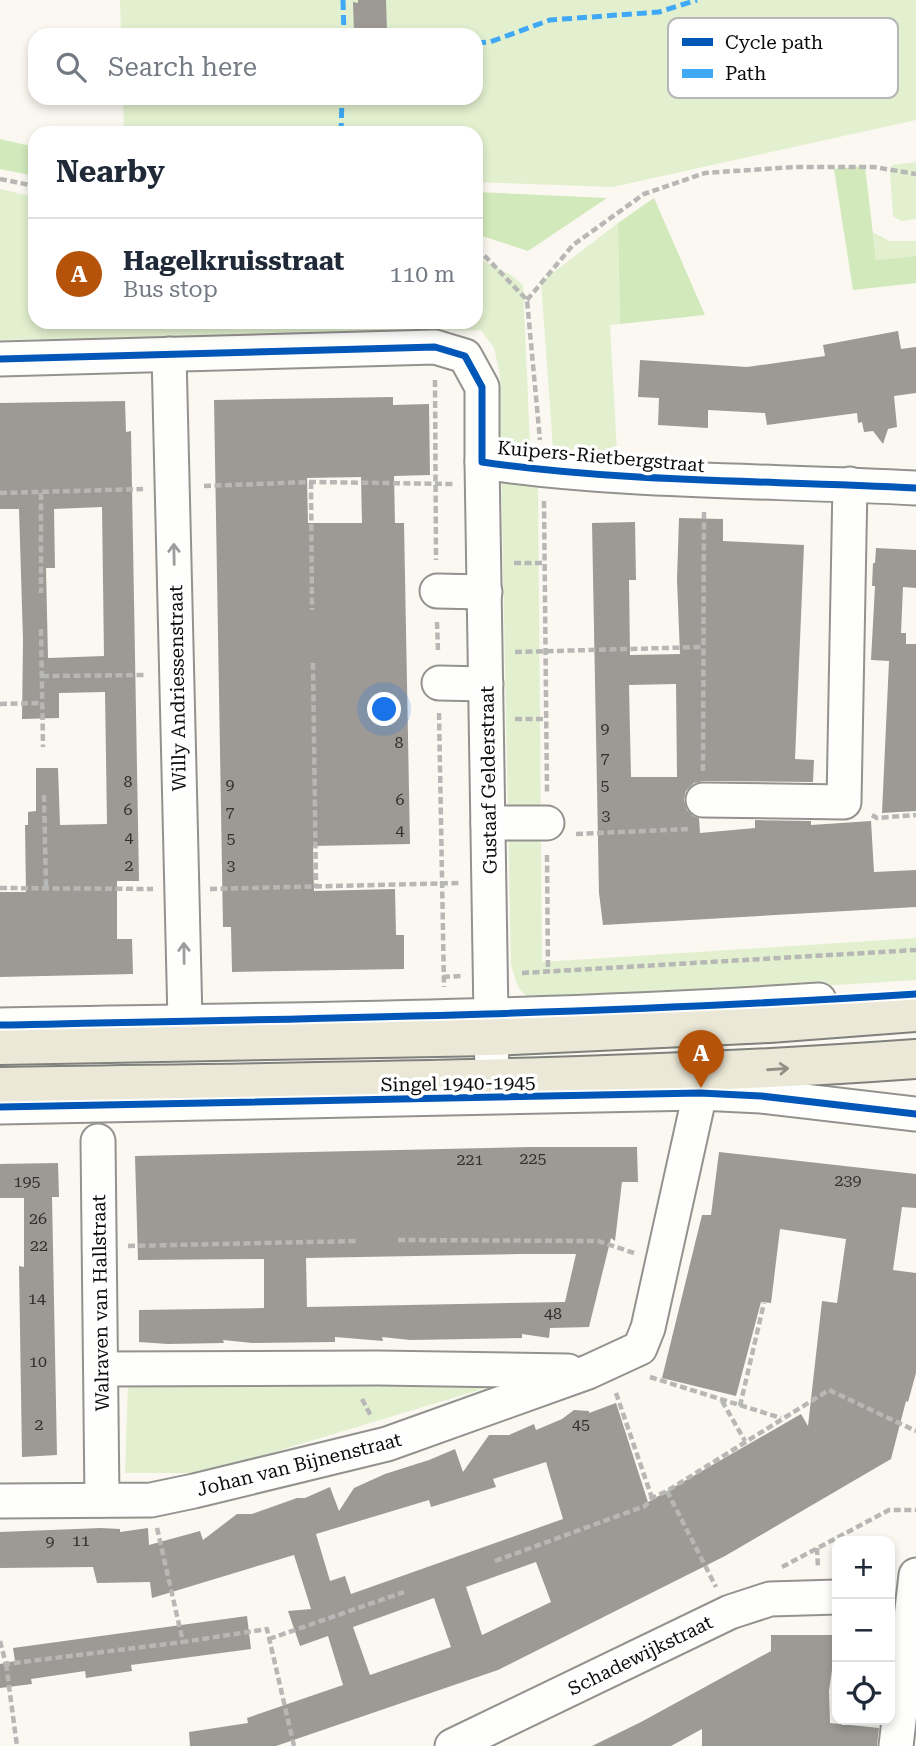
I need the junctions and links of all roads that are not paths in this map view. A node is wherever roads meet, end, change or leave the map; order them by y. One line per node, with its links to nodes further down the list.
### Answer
1 (169, 354): 2 (street, Kuipers-Rietbergstraat); 3 (street, Kuipers-Rietbergstraat); 15 (street, Willy Andriessenstraat, one-way to 1)
2 (0, 359)
3 (483, 473): 4 (street, Kuipers-Rietbergstraat); 7 (street, Gustaaf Gelderstraat)
4 (850, 484): 5 (street, Kuipers-Rietbergstraat); 10 (street)
5 (916, 488)
6 (437, 592): 7 (street)
7 (485, 592): 8 (street, Gustaaf Gelderstraat)
8 (486, 668): 9 (street); 11 (street, Gustaaf Gelderstraat)
9 (439, 682)
10 (703, 800)
11 (488, 823): 12 (street); 17 (street, Gustaaf Gelderstraat)
12 (547, 829)
13 (916, 994): 17 (street)
14 (916, 1012): 17 (main road)
15 (185, 1021): 16 (street); 17 (street)
16 (0, 1025)
17 (491, 1026): 18 (main road); 20 (street, Gustaaf Gelderstraat)
18 (0, 1045)
19 (916, 1059): 20 (main road, Singel 1940-1945, one-way to 19)
20 (492, 1079): 21 (main road, Singel 1940-1945)
21 (0, 1087)
22 (699, 1093): 23 (street, Singel 1940-1945); 24 (street, Singel 1940-1945); 26 (street, Johan van Bijnenstraat)
23 (0, 1107)
24 (916, 1114)
25 (97, 1141): 27 (street, Walraven van Hallstraat)
26 (597, 1367): 27 (street, Johan van Bijnenstraat); 28 (street, Johan van Bijnenstraat)
27 (101, 1369): 28 (street, Walraven van Hallstraat)
28 (102, 1500): 29 (street, Johan van Bijnenstraat)
29 (0, 1501)
30 (906, 1588): 32 (street)
31 (832, 1597): 33 (street, Schadewijkstraat)
32 (910, 1671): 34 (street)
33 (452, 1746)
34 (896, 1746)

